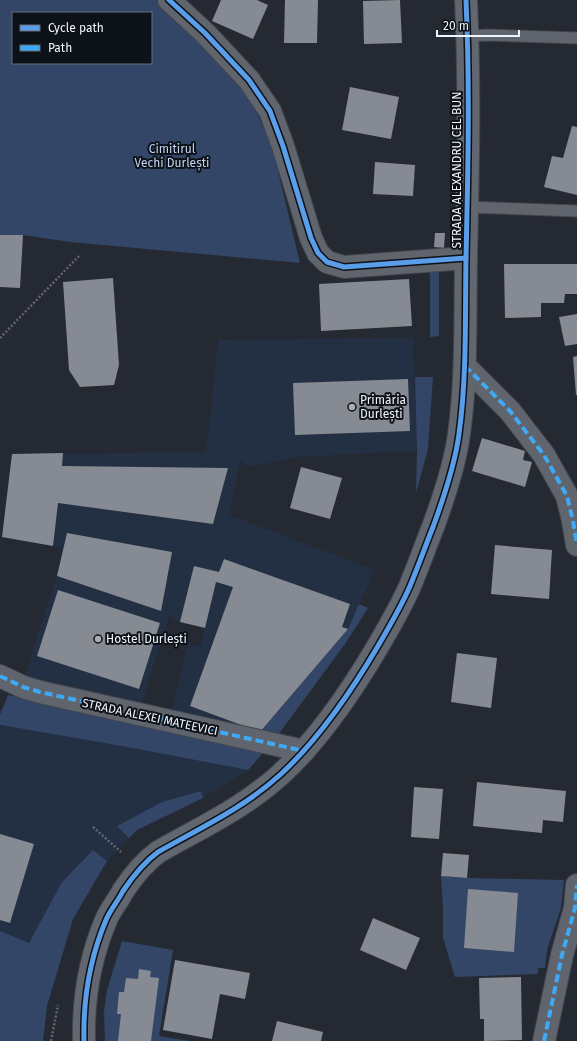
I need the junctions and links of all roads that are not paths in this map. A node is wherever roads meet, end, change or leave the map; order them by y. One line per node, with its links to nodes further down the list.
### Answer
1 (169, 0): 7 (street)
2 (466, 0): 3 (street, STRADA ALEXANDRU CEL BUN)
3 (468, 36): 4 (lane); 5 (street, STRADA ALEXANDRU CEL BUN)
4 (577, 38)
5 (467, 207): 6 (lane, STRADA ALEXANDRU CEL BUN); 7 (street, STRADA ALEXANDRU CEL BUN)
6 (577, 211)
7 (466, 258): 8 (street, STRADA ALEXANDRU CEL BUN)
8 (465, 366): 9 (street); 12 (street, STRADA ALEXANDRU CEL BUN)
9 (572, 498): 10 (street)
10 (577, 545)
11 (0, 676): 12 (street, STRADA ALEXEI MATEEVICI)
12 (304, 751): 15 (street, STRADA ALEXANDRU CEL BUN)
13 (577, 885): 14 (street)
14 (576, 909): 16 (street)
15 (84, 1041)
16 (544, 1041)

